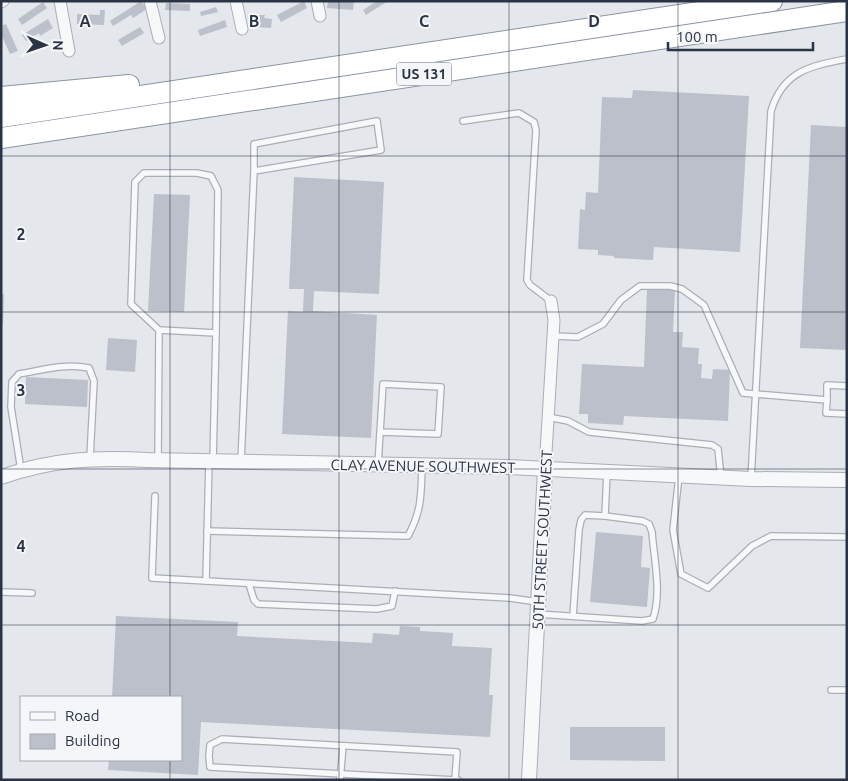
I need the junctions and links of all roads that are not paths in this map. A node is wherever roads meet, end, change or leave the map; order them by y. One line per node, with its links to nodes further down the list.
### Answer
1 (60, 1): 10 (street)
2 (150, 1): 9 (street)
3 (236, 1): 8 (street)
4 (317, 1): 7 (street)
5 (772, 1): 12 (highway, US 131)
6 (847, 11): 14 (highway, US 131)
7 (320, 16)
8 (242, 29)
9 (159, 38)
10 (69, 51)
11 (847, 59): 25 (lane)
12 (305, 70): 13 (highway); 15 (highway, US 131)
13 (1, 97)
14 (167, 114): 17 (highway, US 131); 18 (highway)
15 (1, 117)
16 (463, 121): 20 (lane)
17 (1, 138)
18 (1, 148)
19 (254, 171): 19 (lane); 33 (lane)
20 (551, 301): 23 (street, 50TH STREET SOUTHWEST)
21 (159, 330): 22 (lane); 22 (lane); 31 (lane)
22 (216, 333): 32 (lane)
23 (553, 336): 25 (lane); 28 (street, 50TH STREET SOUTHWEST)
24 (847, 386): 26 (lane)
25 (755, 395): 26 (lane); 42 (lane)
26 (827, 400): 27 (lane)
27 (847, 414)
28 (548, 417): 37 (street, 50TH STREET SOUTHWEST); 41 (lane)
29 (380, 432): 29 (lane); 34 (lane)
30 (90, 458): 31 (street, CLAY AVENUE SOUTHWEST); 36 (street, CLAY AVENUE SOUTHWEST); 36 (lane)
31 (158, 460): 32 (street, CLAY AVENUE SOUTHWEST)
32 (211, 462): 33 (street, CLAY AVENUE SOUTHWEST); 46 (lane)
33 (242, 462): 34 (street, CLAY AVENUE SOUTHWEST)
34 (378, 465): 35 (street, CLAY AVENUE SOUTHWEST)
35 (422, 466): 37 (street, CLAY AVENUE SOUTHWEST); 46 (lane)
36 (21, 470): 40 (street, CLAY AVENUE SOUTHWEST)
37 (545, 470): 38 (street, CLAY AVENUE SOUTHWEST); 53 (street, 50TH STREET SOUTHWEST)
38 (607, 472): 39 (street, CLAY AVENUE SOUTHWEST); 45 (lane)
39 (679, 476): 41 (street, CLAY AVENUE SOUTHWEST); 47 (lane)
40 (1, 477)
41 (721, 478): 42 (street, CLAY AVENUE SOUTHWEST)
42 (751, 479): 43 (street, CLAY AVENUE SOUTHWEST)
43 (847, 480)
44 (155, 496): 48 (lane)
45 (605, 516): 54 (lane); 54 (lane)
46 (207, 532): 48 (lane)
47 (847, 537)
48 (206, 582): 49 (lane)
49 (249, 584): 50 (lane); 50 (lane)
50 (395, 591): 53 (lane)
51 (1, 592): 52 (lane)
52 (32, 593)
53 (538, 608): 54 (lane); 60 (street, 50TH STREET SOUTHWEST)
54 (573, 616)
55 (831, 690): 56 (lane)
56 (847, 690)
57 (343, 746): 58 (lane); 58 (lane); 59 (lane)
58 (341, 777): 59 (lane)
59 (457, 780)
60 (529, 780)

